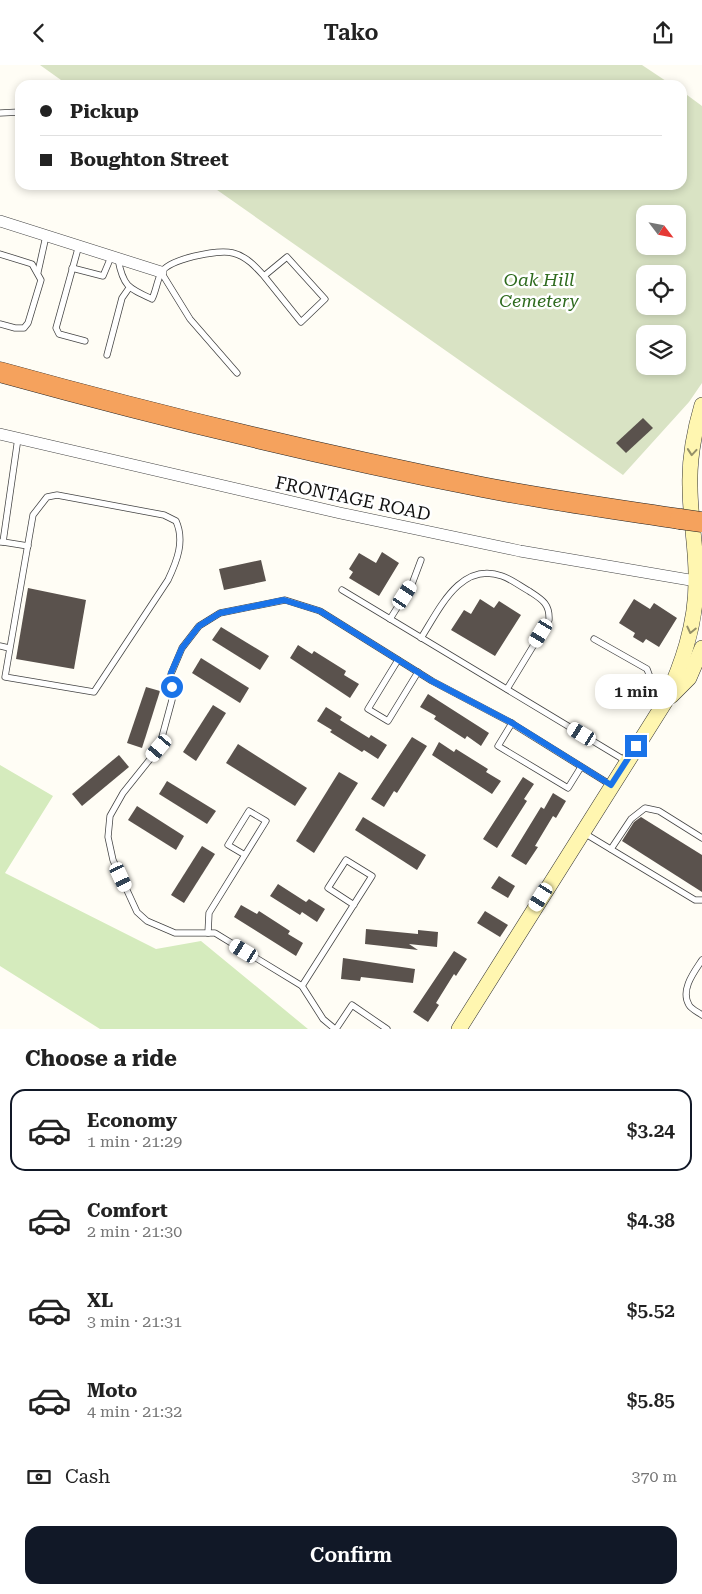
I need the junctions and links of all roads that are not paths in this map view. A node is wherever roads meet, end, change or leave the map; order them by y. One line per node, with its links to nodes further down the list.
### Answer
1 (15, 112): 2 (lane)
2 (0, 113)
3 (0, 221): 4 (street)
4 (46, 236): 5 (street); 9 (lane)
5 (78, 245): 7 (street); 8 (lane)
6 (0, 253): 9 (lane)
7 (115, 257): 8 (lane); 10 (street); 12 (lane)
8 (72, 268): 14 (lane)
9 (38, 272): 13 (lane)
10 (161, 272): 11 (lane); 12 (lane); 17 (lane)
11 (264, 277): 11 (lane)
12 (129, 289): 15 (lane)
13 (0, 324)
14 (86, 341)
15 (107, 355)
16 (0, 372): 21 (highway, bridge)
17 (237, 373)
18 (702, 405): 25 (street, one-way to 25)
19 (0, 434): 20 (street, FRONTAGE ROAD)
20 (18, 438): 22 (lane); 25 (street, FRONTAGE ROAD)
21 (702, 522)
22 (1, 542): 23 (lane)
23 (28, 546): 31 (lane); 31 (lane)
24 (421, 560): 27 (lane)
25 (699, 582): 36 (street, one-way to 36)
26 (342, 590): 27 (lane)
27 (390, 619): 28 (lane)
28 (421, 637): 35 (lane); 35 (lane)
29 (594, 639): 36 (lane)
30 (0, 646): 31 (lane)
31 (9, 648)
32 (701, 655): 36 (street)
33 (398, 660): 34 (lane); 34 (lane); 47 (lane)
34 (418, 672): 37 (lane)
35 (507, 689): 38 (lane)
36 (665, 702): 38 (street)
37 (512, 723): 39 (lane); 39 (lane)
38 (626, 761): 40 (street)
39 (581, 767): 40 (lane)
40 (611, 785): 41 (street)
41 (582, 832): 43 (lane); 53 (street)
42 (702, 838): 43 (lane)
43 (611, 849): 45 (lane)
44 (245, 855): 44 (lane); 47 (lane)
45 (702, 900)
46 (354, 905): 46 (lane); 49 (lane)
47 (208, 933): 49 (lane)
48 (702, 960): 50 (lane)
49 (302, 986): 51 (lane)
50 (702, 1015)
51 (336, 1029): 52 (lane)
52 (386, 1029)
53 (459, 1029)

